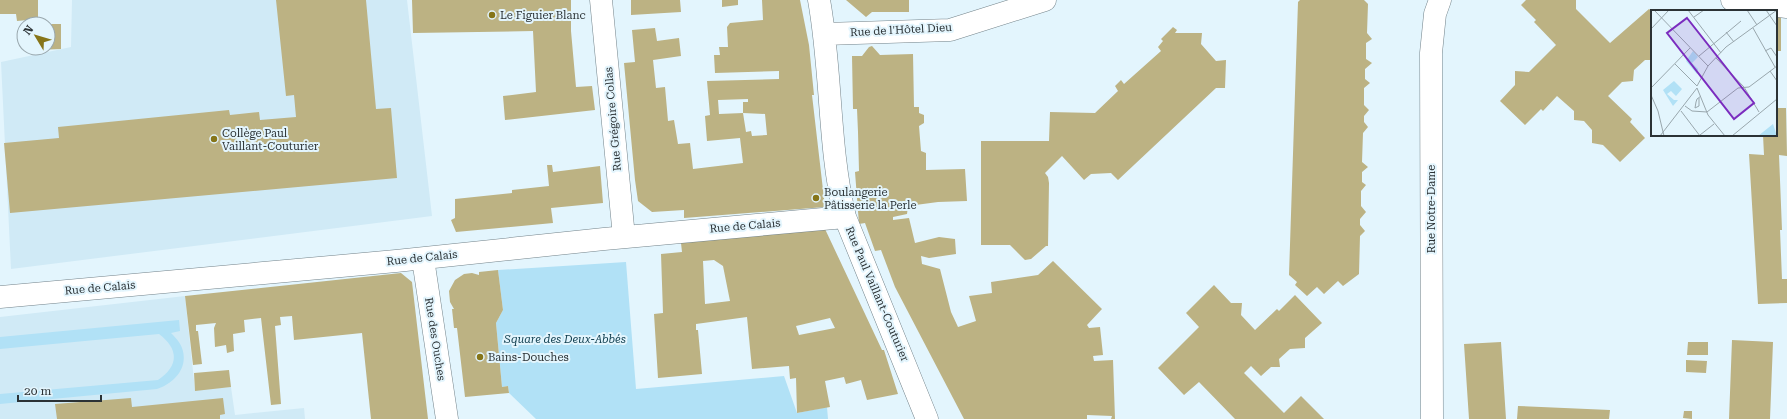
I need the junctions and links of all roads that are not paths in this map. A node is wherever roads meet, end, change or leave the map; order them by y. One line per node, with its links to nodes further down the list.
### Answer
1 (601, 0): 9 (street, Rue Grégoire Collas)
2 (819, 0): 7 (street, Rue Paul Vaillant-Couturier)
3 (1045, 0): 7 (street, Rue de l'Hôtel Dieu)
4 (1440, 0): 14 (street, Rue Notre-Dame)
5 (1732, 0): 6 (street)
6 (1787, 7)
7 (825, 34): 8 (street, Rue Paul Vaillant-Couturier)
8 (844, 217): 9 (street, Rue de Calais); 13 (street, Rue Paul Vaillant-Couturier)
9 (624, 237): 10 (street, Rue de Calais)
10 (423, 259): 11 (street, Rue de Calais); 12 (street, Rue des Ouches)
11 (0, 297)
12 (447, 419)
13 (927, 419)
14 (1432, 419)

